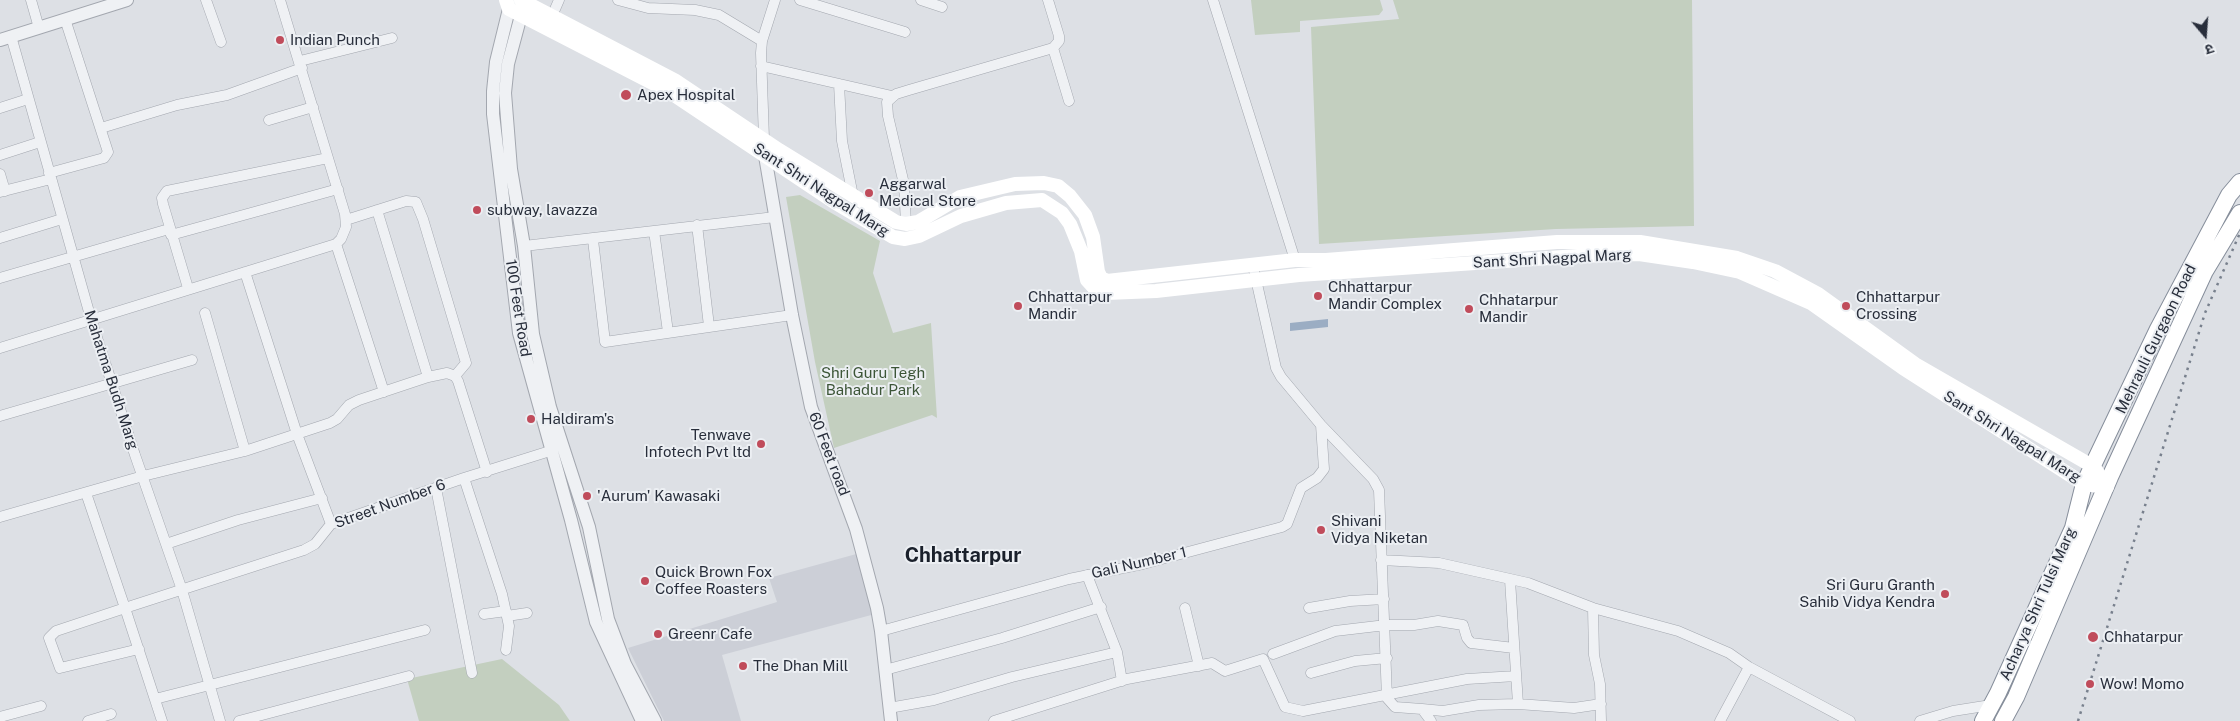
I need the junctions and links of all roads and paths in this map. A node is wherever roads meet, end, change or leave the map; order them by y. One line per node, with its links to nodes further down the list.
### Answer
1 (31, 0): 16 (street)
2 (127, 0): 15 (street)
3 (206, 0): 21 (street)
4 (280, 0): 23 (street)
5 (559, 0): 14 (street)
6 (618, 0): 20 (street)
7 (775, 0): 20 (street)
8 (800, 0): 17 (street)
9 (921, 0): 13 (street)
10 (1048, 0): 22 (street)
11 (1214, 0): 59 (street)
12 (516, 4): 14 (main road, Sant Shri Nagpal Marg); 36 (main road, Sant Shri Nagpal Marg); 56 (street, 100 Feet Road); 79 (street, 100 Feet Road)
13 (942, 7)
14 (552, 16): 33 (main road, Sant Shri Nagpal Marg)
15 (65, 19): 16 (street); 32 (street)
16 (39, 28): 18 (street)
17 (906, 32)
18 (6, 38): 27 (street, Mahatma Budh Marg)
19 (392, 38): 23 (street)
20 (762, 41): 24 (street)
21 (221, 42)
22 (1053, 48): 26 (street); 28 (street)
23 (301, 65): 29 (street); 32 (street)
24 (761, 66): 25 (street); 33 (street)
25 (840, 84): 26 (street); 43 (street)
26 (892, 96): 49 (street)
27 (28, 99): 30 (street); 34 (street, Mahatma Budh Marg)
28 (1069, 101)
29 (313, 106): 31 (street); 37 (street)
30 (0, 108)
31 (269, 120)
32 (101, 128): 39 (street)
33 (764, 139): 36 (street, 60 Feet road); 43 (main road, Sant Shri Nagpal Marg)
34 (40, 142): 35 (street); 39 (street, Mahatma Budh Marg)
35 (0, 154)
36 (764, 155): 46 (street, 60 Feet road); 63 (main road, Sant Shri Nagpal Marg)
37 (328, 158): 41 (street); 52 (street)
38 (0, 174): 42 (street)
39 (50, 176): 42 (street); 47 (street, Mahatma Budh Marg)
40 (2240, 182): 81 (highway, Mehrauli Gurgaon Road)
41 (338, 189): 48 (street); 52 (street)
42 (3, 192)
43 (853, 196): 49 (main road, Sant Shri Nagpal Marg)
44 (377, 210): 48 (street); 72 (street); 73 (street)
45 (2240, 213): 86 (highway, Acharya Shri Tulsi Marg)
46 (775, 217): 50 (street); 66 (street, 60 Feet road)
47 (62, 219): 53 (street); 58 (street, Mahatma Budh Marg)
48 (346, 220): 55 (street)
49 (906, 224): 60 (main road, Sant Shri Nagpal Marg)
50 (697, 225): 51 (street); 68 (street)
51 (654, 231): 54 (street); 69 (street)
52 (170, 232): 58 (street); 64 (street)
53 (0, 238)
54 (593, 240): 56 (street); 69 (street)
55 (336, 244): 61 (street); 75 (street)
56 (524, 246): 140 (street, 100 Feet Road)
57 (1510, 253): 59 (main road, Sant Shri Nagpal Marg); 63 (main road, Sant Shri Nagpal Marg); 81 (main road, Sant Shri Nagpal Marg); 85 (main road, Sant Shri Nagpal Marg)
58 (73, 258): 62 (street); 67 (street, Mahatma Budh Marg)
59 (1295, 260): 60 (main road, Sant Shri Nagpal Marg)
60 (1253, 266): 63 (street)
61 (245, 272): 64 (street); 78 (street)
62 (0, 278)
63 (1256, 280): 77 (street)
64 (188, 288): 67 (street)
65 (205, 313): 80 (street)
66 (792, 315): 68 (street); 108 (street, 60 Feet road)
67 (91, 319): 70 (street); 74 (street, Mahatma Budh Marg)
68 (709, 326): 69 (street)
69 (668, 332)
70 (0, 348)
71 (192, 360): 74 (street)
72 (428, 376): 73 (street); 75 (street)
73 (454, 376): 82 (street)
74 (112, 384): 76 (street); 83 (street, Mahatma Budh Marg)
75 (384, 392): 78 (street)
76 (0, 416)
77 (1321, 425): 93 (street); 94 (street, Gali Number 1)
78 (297, 434): 80 (street); 89 (street)
79 (550, 451): 82 (street, Street Number 6); 139 (street, 100 Feet Road)
80 (245, 452): 83 (street)
81 (2094, 467): 85 (highway, Mehrauli Gurgaon Road); 86 (main road, Sant Shri Nagpal Marg)
82 (486, 472): 84 (street, Street Number 6)
83 (142, 476): 88 (street); 92 (street, Mahatma Budh Marg)
84 (464, 478): 87 (street, Street Number 6); 105 (street)
85 (2084, 484): 86 (main road, Sant Shri Nagpal Marg); 128 (highway, Acharya Shri Tulsi Marg)
86 (2107, 487): 149 (highway, Acharya Shri Tulsi Marg)
87 (436, 488): 91 (street, Street Number 6); 118 (street)
88 (86, 493): 90 (street); 99 (street)
89 (322, 498): 91 (street); 92 (street)
90 (0, 516)
91 (331, 524): 96 (street, Street Number 6)
92 (166, 544): 96 (street, Mahatma Budh Marg)
93 (1381, 560): 95 (street); 97 (street)
94 (1088, 575): 98 (street); 108 (street, Gali Number 1)
95 (1510, 580): 102 (street); 109 (street)
96 (182, 590): 99 (street, Street Number 6); 123 (street, Mahatma Budh Marg)
97 (1384, 600): 101 (street); 106 (street)
98 (1101, 607): 112 (street); 117 (street)
99 (125, 608): 110 (street); 110 (street, Street Number 6)
100 (1185, 608): 115 (street)
101 (1308, 608)
102 (1593, 608): 116 (street); 127 (street)
103 (527, 613): 105 (street)
104 (484, 614): 105 (street)
105 (507, 614): 111 (street)
106 (1386, 625): 109 (street); 113 (street); 114 (street)
107 (425, 630): 123 (street)
108 (881, 631): 117 (street, 60 Feet road)
109 (1514, 648): 121 (street)
110 (139, 649): 125 (street)
111 (506, 650)
112 (1116, 652): 122 (street); 130 (street)
113 (1273, 654)
114 (1387, 658): 119 (street); 124 (street)
115 (1199, 666): 122 (street); 124 (street)
116 (1749, 667): 145 (street); 146 (street)
117 (885, 670): 130 (street, 60 Feet road)
118 (472, 673)
119 (1311, 674)
120 (409, 676): 138 (street)
121 (1516, 676): 124 (street); 126 (street)
122 (1122, 682): 142 (street)
123 (210, 684): 125 (street); 137 (street, Mahatma Budh Marg)
124 (1387, 694): 131 (street)
125 (155, 699): 136 (street)
126 (1518, 704): 127 (street); 131 (street)
127 (1601, 704): 144 (street)
128 (1991, 705): 147 (street); 148 (highway, Acharya Shri Tulsi Marg)
129 (41, 706): 133 (street)
130 (889, 708): 141 (street, 60 Feet road)
131 (1422, 710): 143 (street)
132 (111, 714): 135 (street)
133 (0, 718): 134 (street)
134 (14, 721)
135 (88, 721)
136 (162, 721)
137 (220, 721)
138 (239, 721)
139 (642, 721)
140 (655, 721)
141 (891, 721)
142 (994, 721)
143 (1431, 721)
144 (1601, 721)
145 (1720, 721)
146 (1850, 721)
147 (1920, 721)
148 (1982, 721)
149 (2003, 721)

